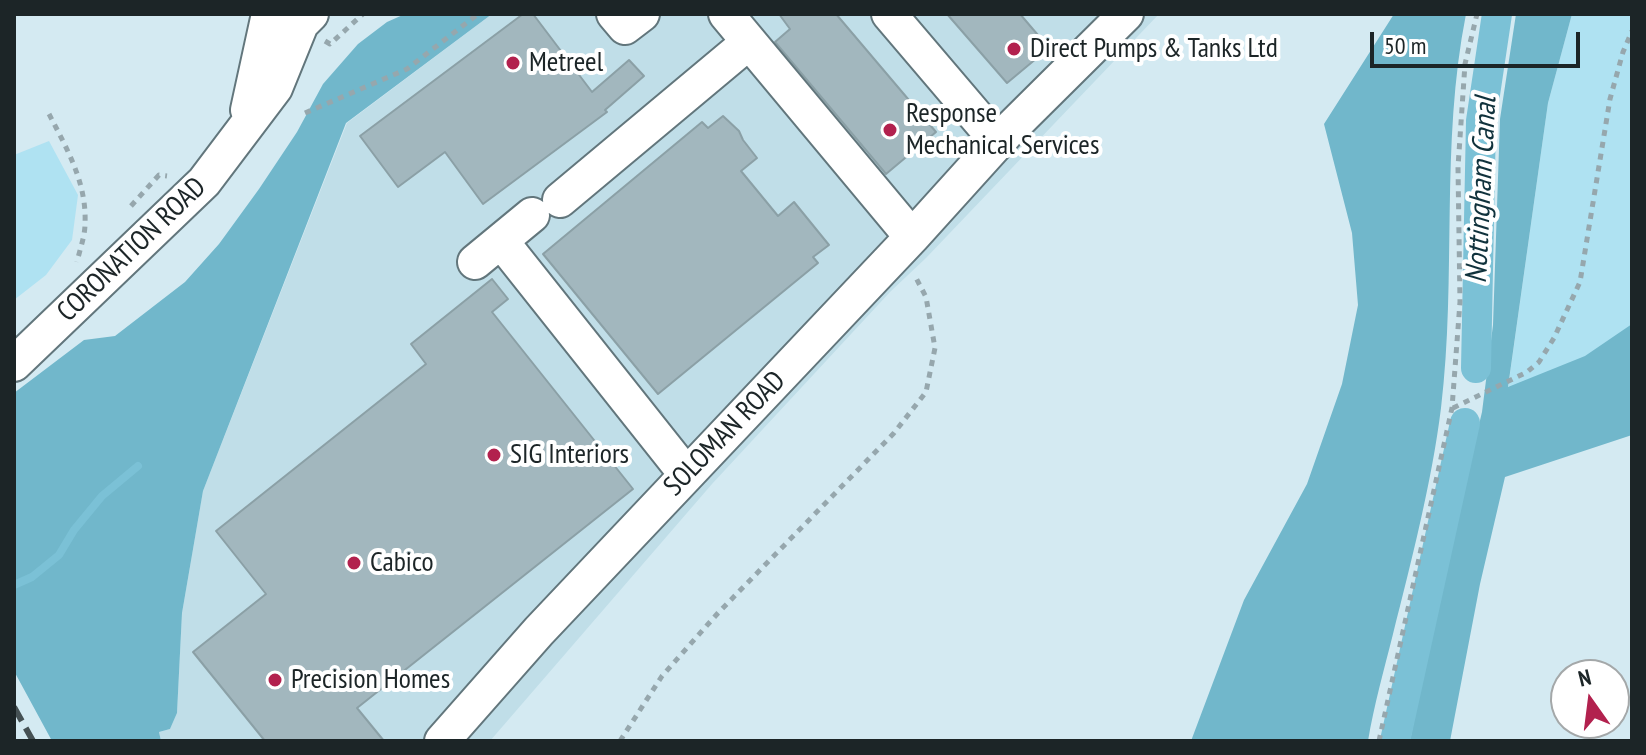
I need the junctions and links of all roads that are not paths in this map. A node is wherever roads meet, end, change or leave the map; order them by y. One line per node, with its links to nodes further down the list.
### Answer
1 (269, 14): 9 (street, CORONATION ROAD)
2 (311, 14): 9 (street, CORONATION ROAD)
3 (614, 14): 4 (street)
4 (642, 14)
5 (726, 14): 8 (street)
6 (889, 14): 10 (street)
7 (1105, 21): 10 (street, SOLOMAN ROAD)
8 (749, 42): 11 (street); 12 (street)
9 (244, 130): 14 (street, CORONATION ROAD)
10 (998, 142): 12 (street, SOLOMAN ROAD)
11 (501, 241): 13 (street); 15 (street)
12 (904, 246): 15 (street, SOLOMAN ROAD)
13 (475, 262)
14 (14, 364)
15 (686, 474): 16 (street, SOLOMAN ROAD)
16 (442, 741)

